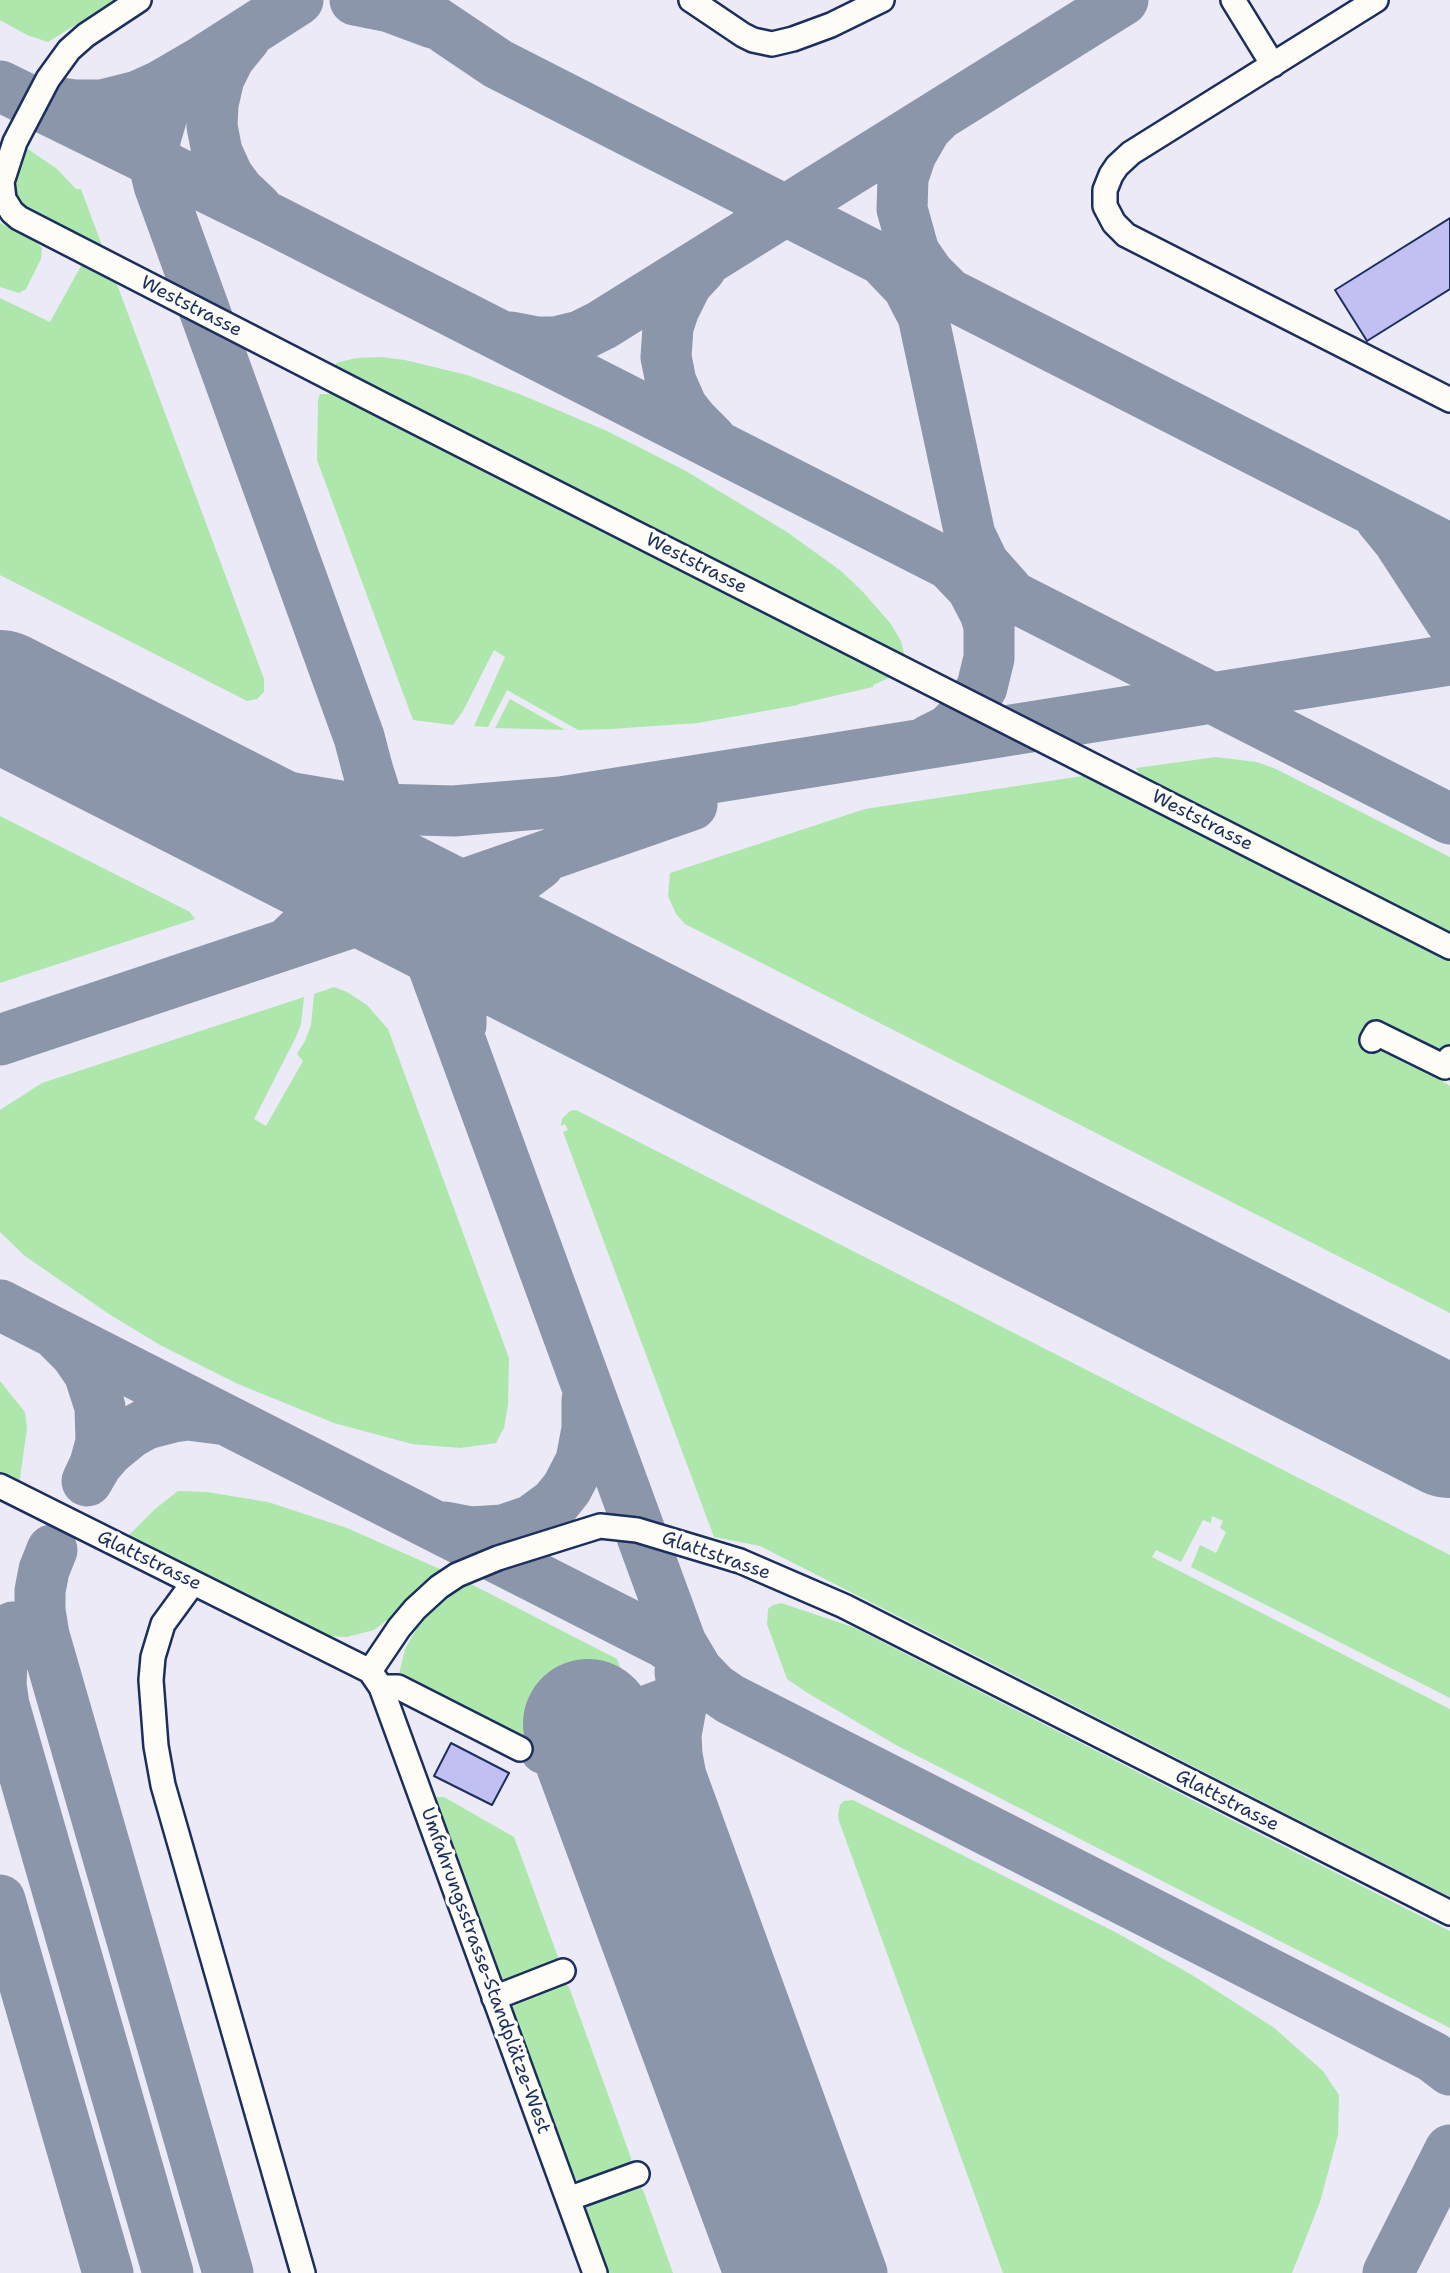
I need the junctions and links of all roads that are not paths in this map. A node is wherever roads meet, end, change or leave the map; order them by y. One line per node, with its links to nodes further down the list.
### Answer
1 (139, 0): 7 (lane, Weststrasse)
2 (691, 0): 3 (lane)
3 (881, 0)
4 (1233, 0): 6 (lane)
5 (1376, 0): 6 (lane)
6 (1273, 65): 8 (lane)
7 (4, 208): 9 (lane, Weststrasse)
8 (1450, 400)
9 (1450, 947)
10 (1372, 1041): 11 (lane)
11 (1449, 1071)
12 (0, 1486): 13 (lane, Glattstrasse)
13 (193, 1583): 14 (lane, Glattstrasse); 21 (lane)
14 (376, 1679): 15 (lane); 16 (lane, Glattstrasse); 18 (lane, Umfahrungsstrasse-Standplätze-West)
15 (520, 1749)
16 (1450, 1913)
17 (564, 1971): 18 (lane)
18 (494, 1998): 20 (lane, Umfahrungsstrasse-Standplätze-West)
19 (637, 2174): 20 (lane)
20 (568, 2199): 22 (lane, Umfahrungsstrasse-Standplätze-West)
21 (303, 2273)
22 (595, 2273)

